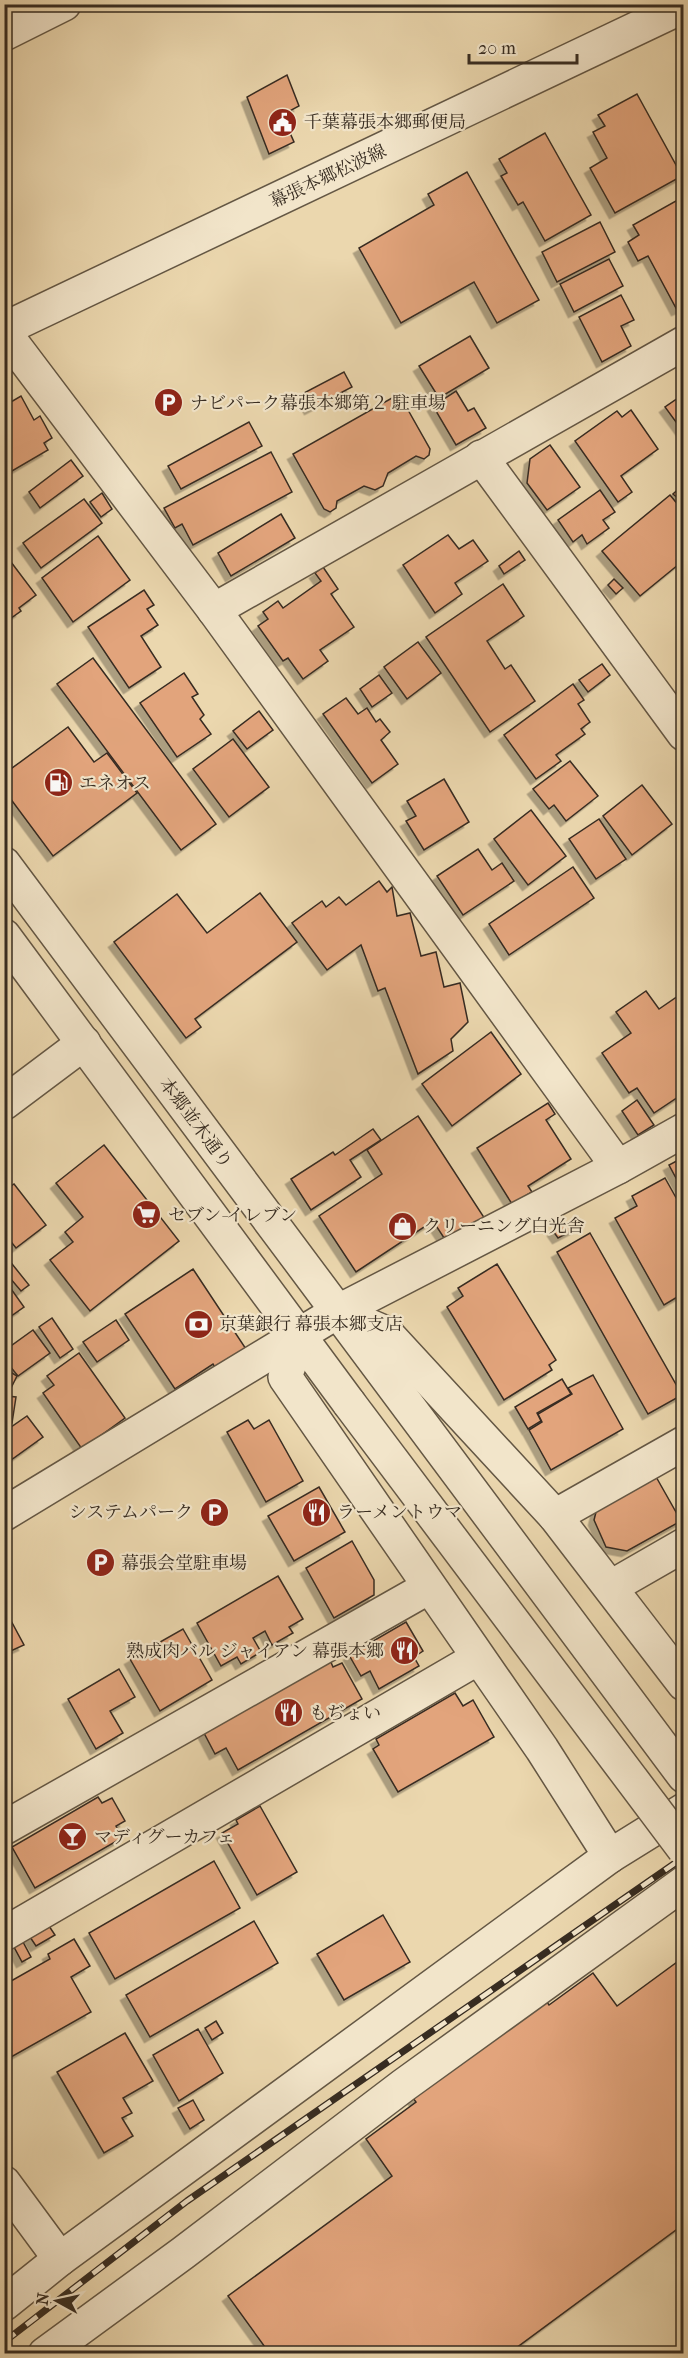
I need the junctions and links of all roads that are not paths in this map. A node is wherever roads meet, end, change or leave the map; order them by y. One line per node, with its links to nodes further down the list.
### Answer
1 (64, 4): 3 (street)
2 (684, 6): 4 (street, 幕張本郷松波線)
3 (4, 34)
4 (4, 331): 7 (street)
5 (684, 343): 6 (street)
6 (481, 457): 7 (street); 8 (street)
7 (214, 610): 14 (street)
8 (684, 734)
9 (4, 864): 15 (street, 本郷並木通り)
10 (4, 936): 11 (street)
11 (84, 1043): 12 (street); 16 (street)
12 (4, 1103)
13 (684, 1130): 14 (street)
14 (618, 1167): 15 (street)
15 (337, 1312): 16 (street); 19 (street); 25 (street, 本郷並木通り)
16 (300, 1335): 18 (street); 21 (street); 28 (street, bridge)
17 (684, 1443): 19 (street)
18 (4, 1514)
19 (555, 1516): 22 (street)
20 (684, 1545): 22 (street)
21 (429, 1587): 23 (street); 27 (street)
22 (611, 1587): 24 (street)
23 (478, 1658): 29 (street); 31 (street)
24 (684, 1684)
25 (684, 1776)
26 (684, 1810): 29 (street)
27 (4, 1828)
28 (684, 1849)
29 (610, 1856): 33 (street)
30 (684, 1883): 35 (street)
31 (4, 1934)
32 (4, 2183): 33 (street)
33 (60, 2259): 34 (street)
34 (4, 2304)
35 (45, 2354)

